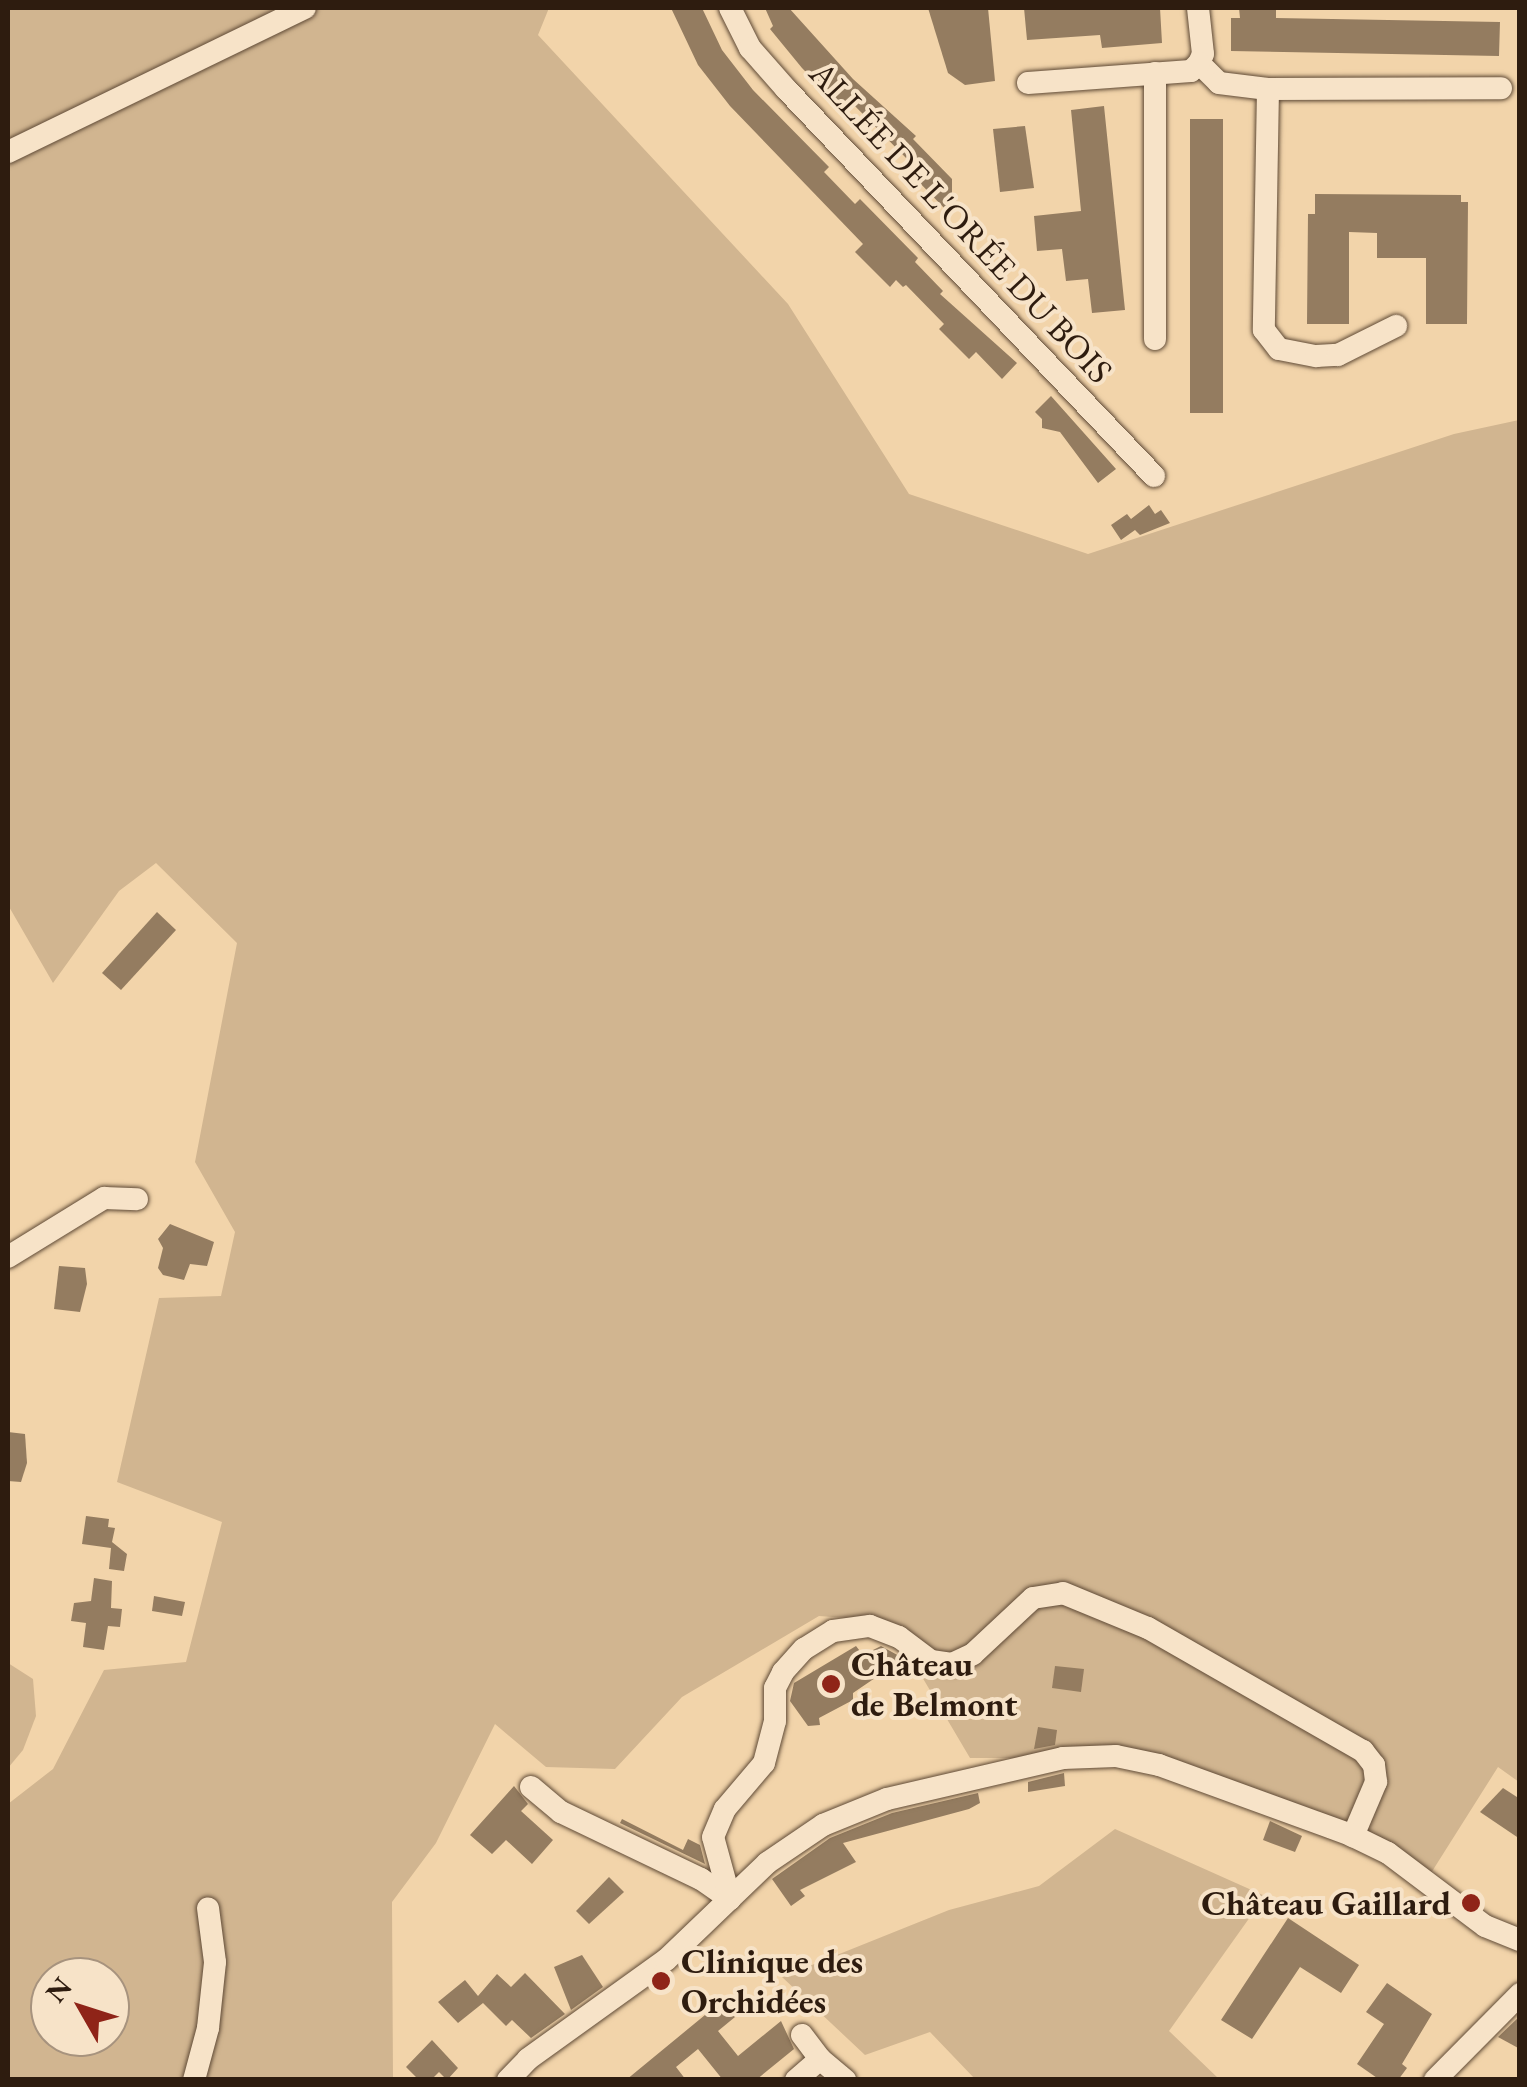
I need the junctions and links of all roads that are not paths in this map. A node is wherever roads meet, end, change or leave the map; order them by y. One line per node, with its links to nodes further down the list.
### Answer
1 (305, 8): 9 (street)
2 (730, 8): 12 (street, ALLÉE DE L'ORÉE DU BOIS)
3 (1198, 8): 4 (street)
4 (1199, 63): 5 (street); 8 (street)
5 (1156, 73): 6 (street); 11 (street)
6 (1028, 83)
7 (1501, 88): 8 (street)
8 (1268, 89): 10 (street)
9 (8, 152)
10 (1396, 326)
11 (1156, 339)
12 (1154, 476)
13 (137, 1199): 14 (street)
14 (8, 1257)
15 (531, 1786): 17 (street)
16 (1354, 1836): 17 (street); 17 (street); 19 (street)
17 (730, 1899): 24 (street)
18 (208, 1908): 23 (street)
19 (1520, 1940)
20 (1520, 1994): 27 (street)
21 (802, 2035): 22 (street)
22 (820, 2059): 25 (street); 26 (street)
23 (194, 2080)
24 (508, 2080)
25 (796, 2080)
26 (845, 2080)
27 (1435, 2080)

